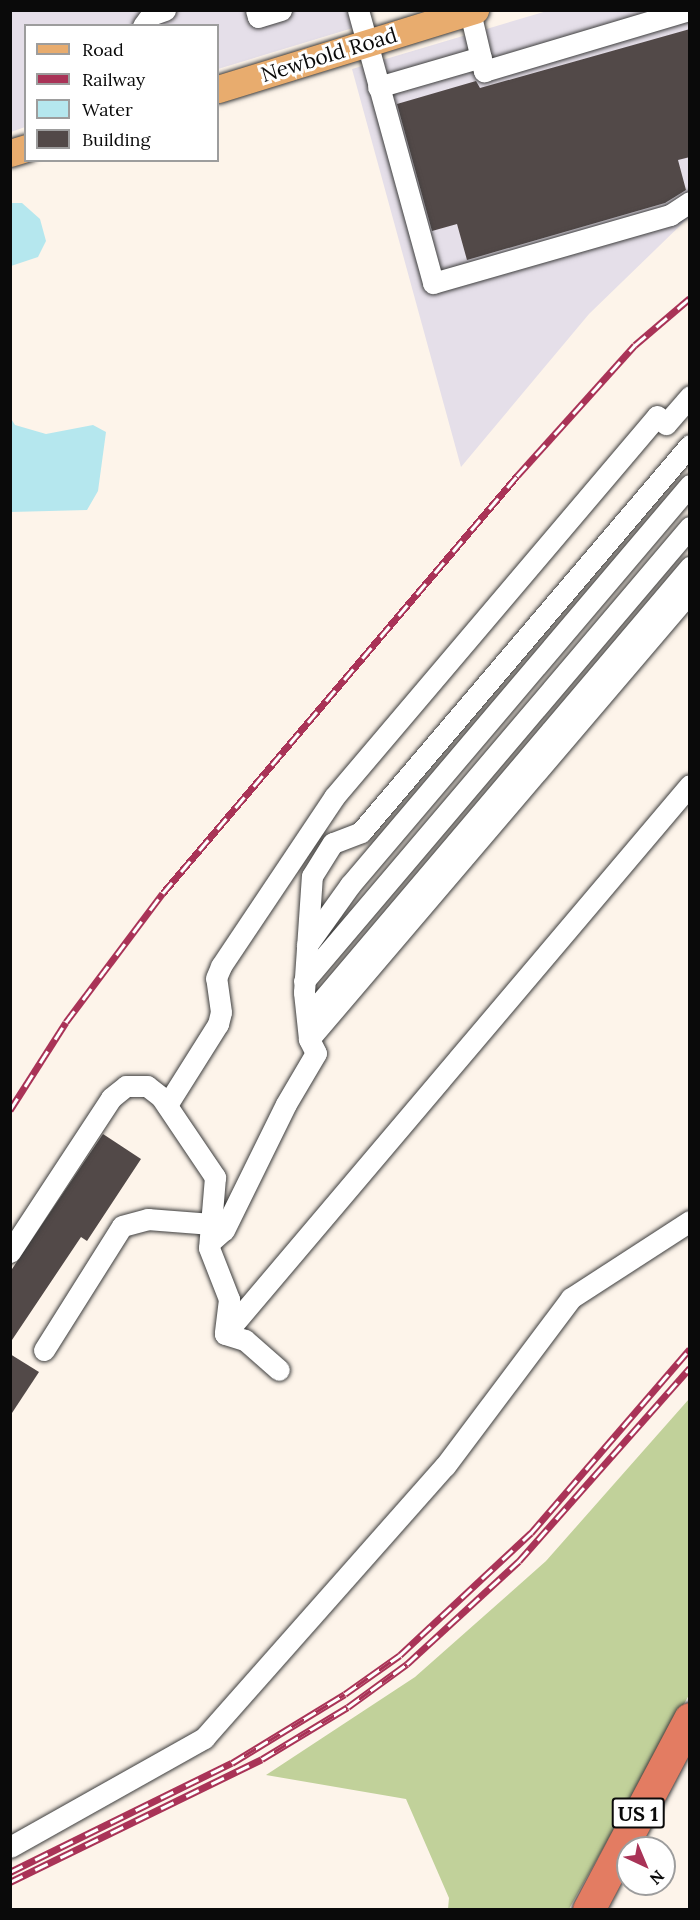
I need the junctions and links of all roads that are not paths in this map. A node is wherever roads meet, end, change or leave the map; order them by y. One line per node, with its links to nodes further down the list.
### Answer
1 (165, 10): 7 (street)
2 (256, 10): 3 (street)
3 (280, 10)
4 (358, 10): 8 (street)
5 (689, 10): 9 (street)
6 (473, 11): 8 (main road, Newbold Road); 9 (street)
7 (144, 24)
8 (365, 44): 10 (street); 11 (main road, Newbold Road)
9 (481, 57): 10 (street)
10 (378, 87): 12 (street)
11 (219, 89)
12 (690, 202)
13 (690, 396): 20 (street)
14 (690, 445): 21 (street)
15 (690, 485): 22 (street)
16 (690, 527): 23 (street)
17 (690, 567): 24 (street)
18 (690, 592): 24 (street)
19 (690, 785): 29 (street)
20 (291, 861): 21 (street); 25 (street)
21 (312, 876): 22 (street)
22 (305, 948): 23 (street)
23 (304, 981): 24 (street)
24 (308, 1029): 27 (street)
25 (167, 1105): 27 (street); 28 (street)
26 (690, 1221): 33 (street)
27 (210, 1233): 29 (street); 30 (street)
28 (10, 1252)
29 (225, 1334): 31 (street)
30 (44, 1350)
31 (279, 1370)
32 (690, 1719): 34 (highway, US 1)
33 (10, 1847)
34 (589, 1910)

